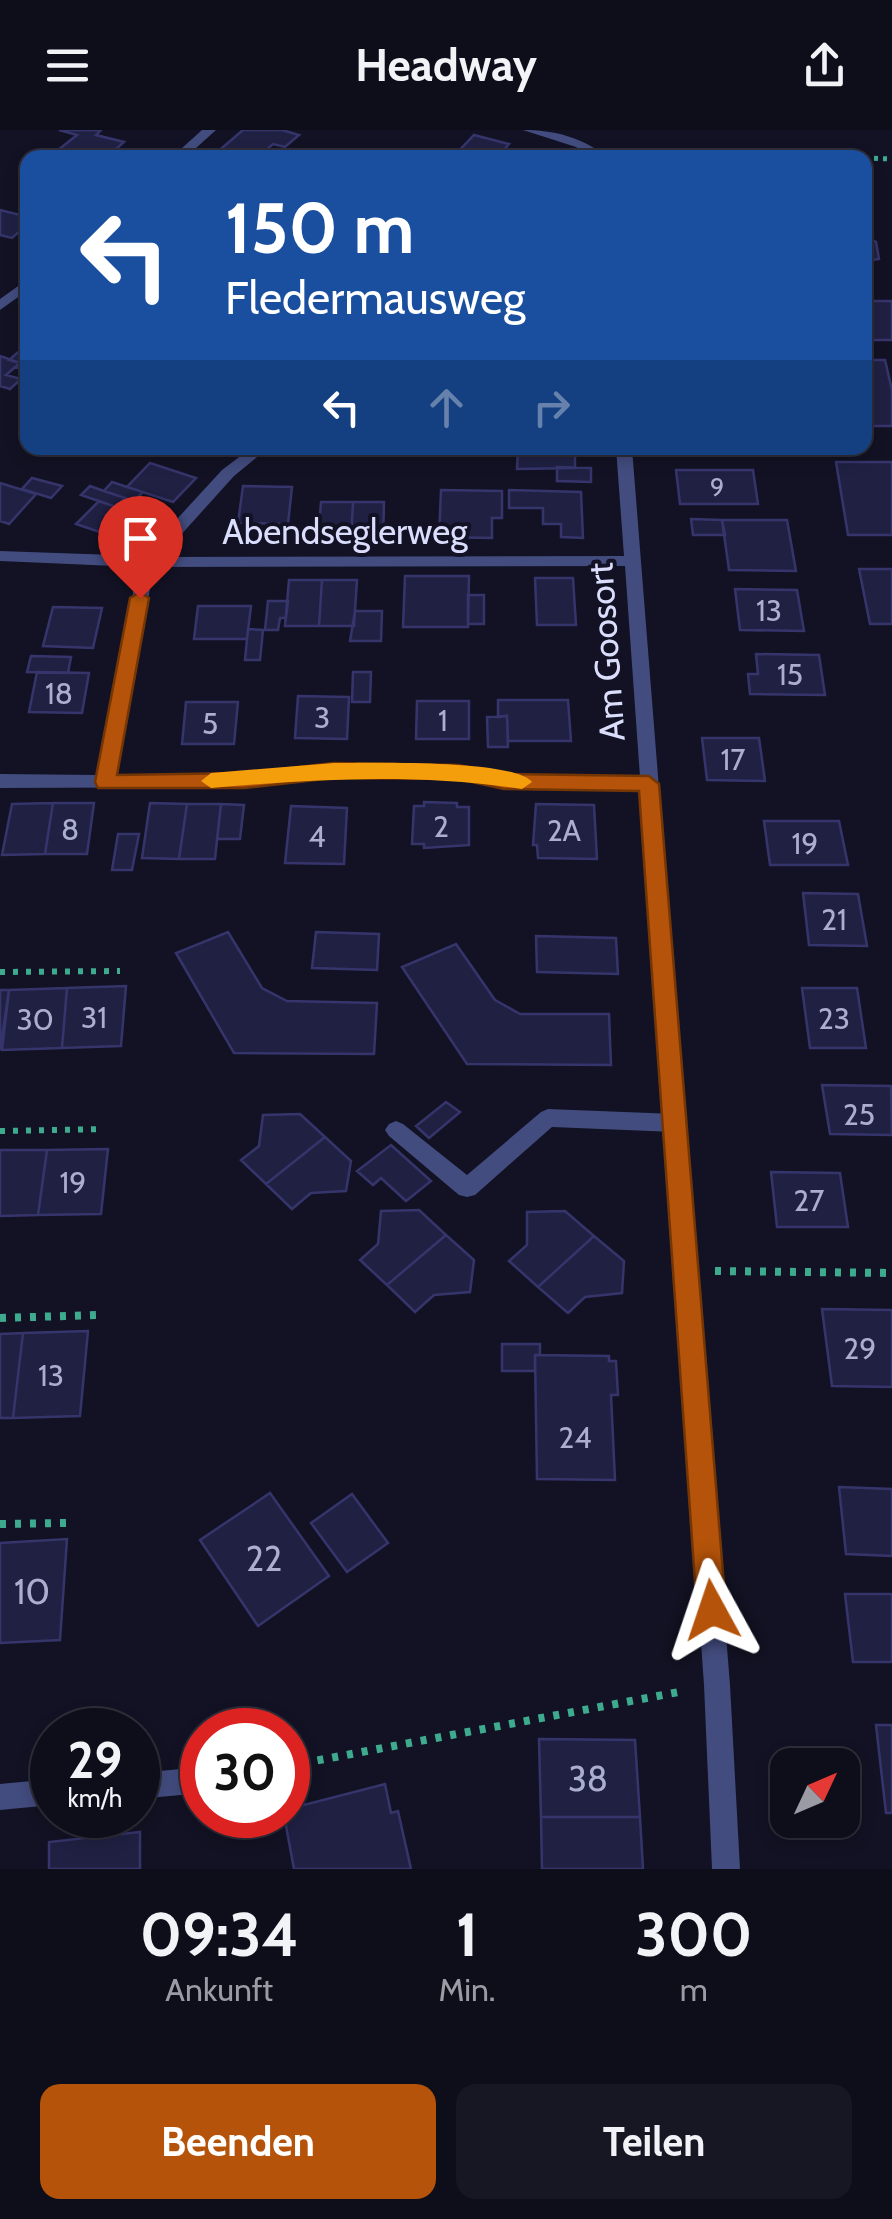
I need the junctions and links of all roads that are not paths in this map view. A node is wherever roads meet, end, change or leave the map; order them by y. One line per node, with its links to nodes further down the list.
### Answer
1 (210, 130): 3 (street)
2 (530, 130): 4 (street)
3 (186, 150)
4 (591, 150)
5 (20, 290): 6 (street)
6 (0, 306)
7 (251, 455): 11 (street)
8 (624, 455): 10 (street, Am Goosort)
9 (0, 556): 11 (street, Abendseglerweg)
10 (631, 561): 11 (street, Abendseglerweg); 14 (street, Am Goosort)
11 (147, 562): 13 (street)
12 (0, 781): 13 (street)
13 (106, 782): 14 (street)
14 (649, 784): 15 (street, Am Goosort)
15 (675, 1123): 16 (street); 19 (street, Am Goosort)
16 (396, 1130)
17 (30, 1794): 18 (street)
18 (0, 1796)
19 (726, 1869)

